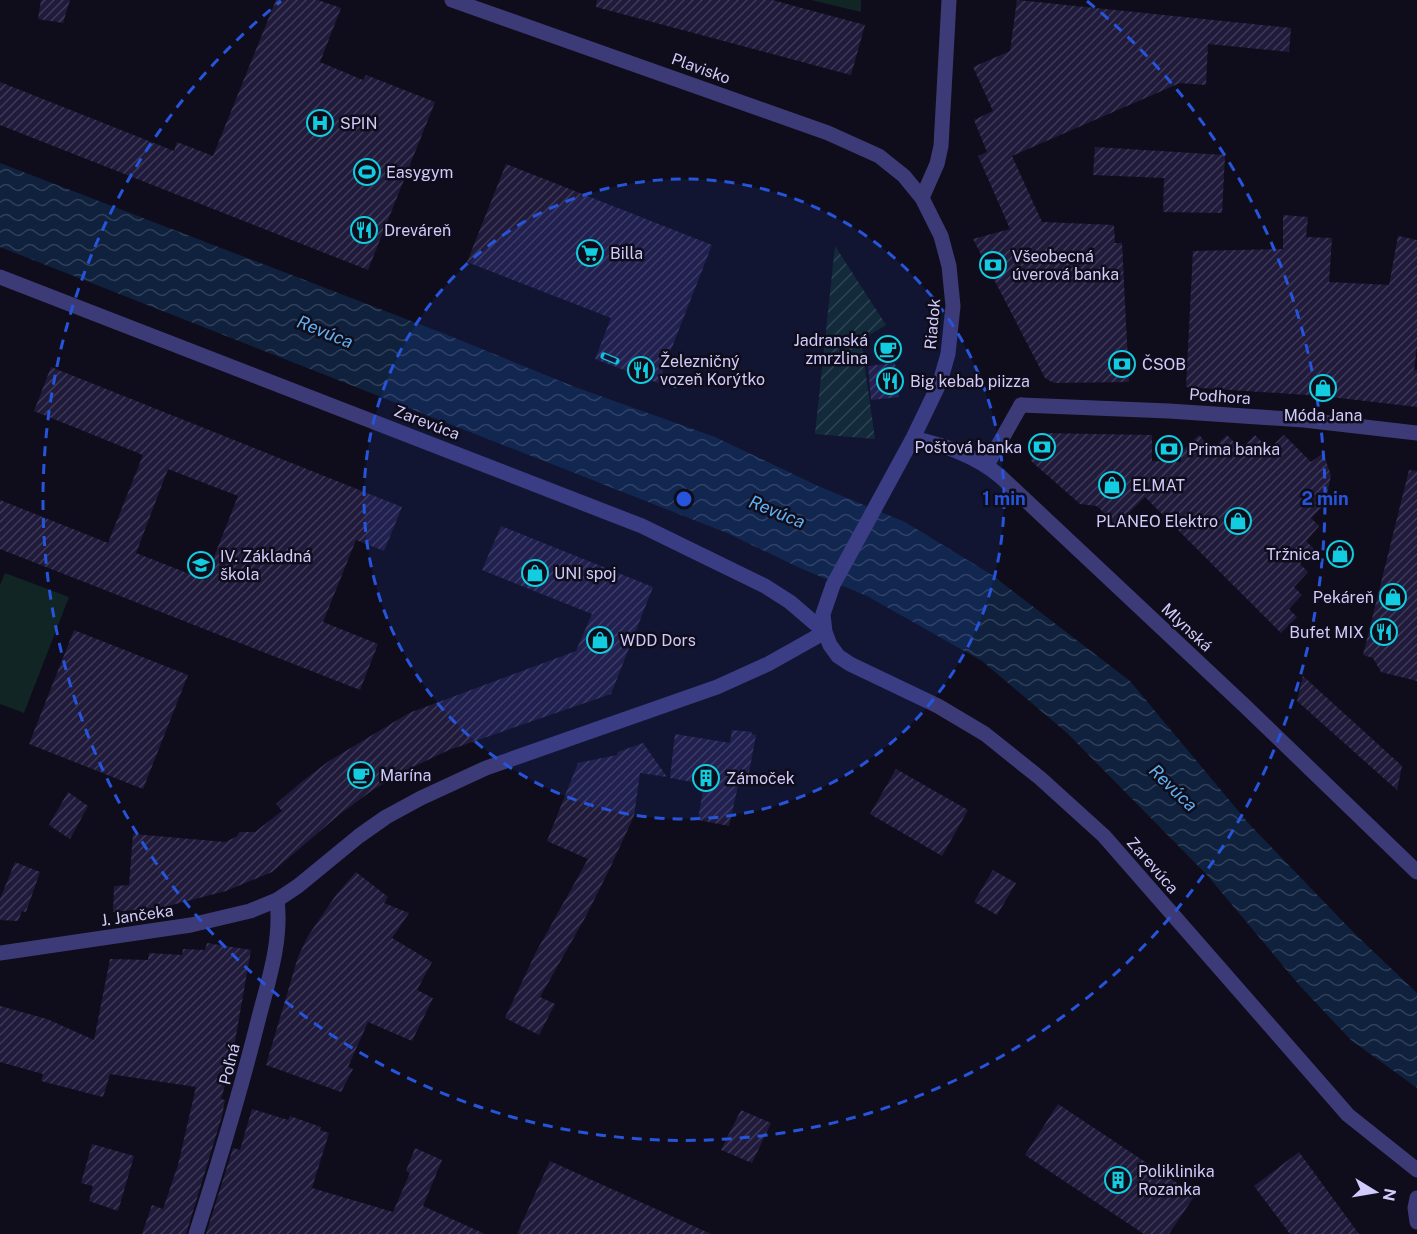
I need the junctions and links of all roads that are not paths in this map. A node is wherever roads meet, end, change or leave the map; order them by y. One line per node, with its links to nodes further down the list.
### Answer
1 (452, 0): 3 (street, Plavisko)
2 (949, 0): 3 (street)
3 (922, 198): 6 (street, Riadok)
4 (0, 277): 8 (street, Zarevúca)
5 (1417, 433): 7 (street, Podhora)
6 (913, 438): 7 (street, Mlynská); 8 (street, Riadok)
7 (987, 465): 9 (street, Mlynská)
8 (825, 632): 10 (street); 12 (street, Zarevúca)
9 (1417, 872)
10 (277, 900): 11 (street, J. Jančeka); 15 (street, Poľná)
11 (0, 953)
12 (1417, 1170)
13 (1417, 1198): 14 (street)
14 (1417, 1222)
15 (196, 1234)

